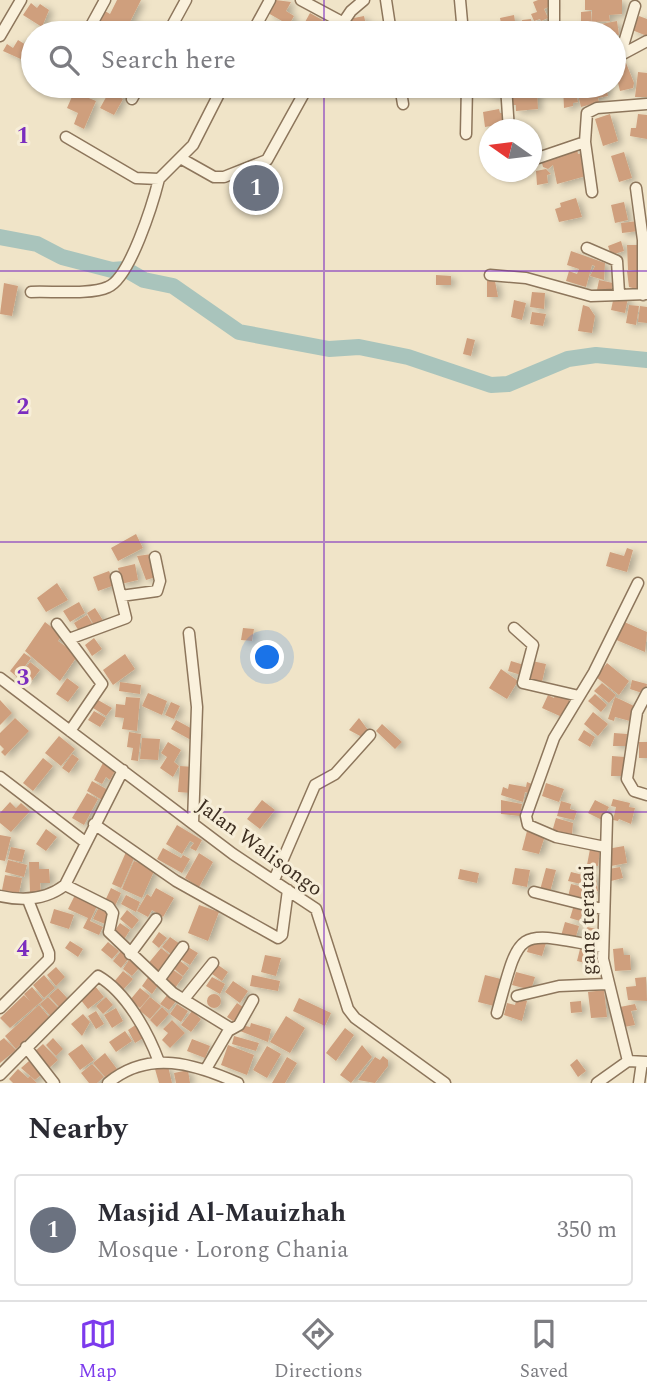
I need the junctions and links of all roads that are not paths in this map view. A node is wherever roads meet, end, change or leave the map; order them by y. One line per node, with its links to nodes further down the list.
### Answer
1 (21, 0): 20 (street)
2 (105, 0): 11 (street)
3 (186, 0): 12 (street)
4 (270, 0): 13 (street)
5 (301, 0): 14 (street)
6 (364, 0): 15 (street)
7 (386, 0): 16 (street)
8 (460, 0): 17 (street)
9 (554, 0): 18 (street)
10 (635, 6): 19 (street)
11 (94, 21)
12 (175, 21)
13 (259, 21)
14 (340, 21)
15 (343, 21)
16 (389, 21)
17 (462, 21)
18 (554, 21)
19 (626, 32)
20 (0, 36)
21 (647, 41): 22 (street)
22 (626, 52)
23 (217, 98): 35 (street)
24 (301, 98): 35 (street)
25 (402, 98): 28 (street)
26 (467, 98): 31 (street)
27 (507, 98): 30 (street)
28 (403, 104)
29 (647, 104): 33 (street)
30 (508, 119)
31 (466, 134)
32 (66, 137): 36 (street)
33 (584, 142): 34 (street); 38 (street)
34 (542, 156)
35 (181, 159): 36 (street)
36 (159, 179): 41 (street)
37 (636, 188): 43 (street)
38 (592, 192)
39 (587, 248): 42 (street)
40 (490, 275): 42 (street)
41 (31, 292)
42 (619, 293): 43 (street)
43 (645, 295)
44 (155, 556): 47 (street)
45 (116, 577): 47 (street)
46 (638, 583): 54 (street)
47 (121, 596): 51 (street)
48 (57, 624): 51 (street)
49 (514, 628): 54 (street)
50 (189, 632): 61 (street)
51 (69, 639): 55 (street)
52 (0, 678): 55 (street, Jalan Walisongo)
53 (647, 693): 59 (street)
54 (579, 696): 64 (street)
55 (70, 731): 57 (street, Jalan Walisongo)
56 (370, 735): 65 (street)
57 (122, 770): 61 (street, Jalan Walisongo); 62 (street)
58 (0, 778): 63 (street)
59 (647, 795)
60 (607, 818): 64 (street, gang teratai)
61 (193, 823): 65 (street, Jalan Walisongo)
62 (94, 824): 63 (street); 67 (street)
63 (85, 842): 66 (street)
64 (605, 847): 71 (street, gang teratai)
65 (274, 880): 67 (street, Jalan Walisongo)
66 (65, 885): 70 (street); 75 (street)
67 (288, 890): 94 (street, Jalan Walisongo)
68 (534, 892): 71 (street)
69 (0, 896): 70 (street)
70 (28, 900): 82 (street)
71 (602, 909): 74 (street, gang teratai)
72 (156, 919): 75 (street)
73 (183, 947): 77 (street)
74 (602, 947): 78 (street, gang teratai); 83 (street)
75 (130, 954): 77 (street)
76 (213, 962): 80 (street)
77 (159, 980): 80 (street)
78 (607, 984): 79 (street); 86 (street, gang teratai)
79 (517, 996)
80 (184, 999): 84 (street)
81 (253, 1000): 84 (street)
82 (0, 1008)
83 (496, 1013)
84 (230, 1030): 89 (street)
85 (26, 1047): 87 (street); 90 (street); 91 (street)
86 (628, 1061): 88 (street); 95 (street)
87 (159, 1062): 89 (street); 92 (street)
88 (644, 1062): 96 (street)
89 (206, 1069): 93 (street)
90 (0, 1074)
91 (54, 1083)
92 (108, 1083)
93 (238, 1083)
94 (445, 1083)
95 (597, 1083)
96 (639, 1083)

